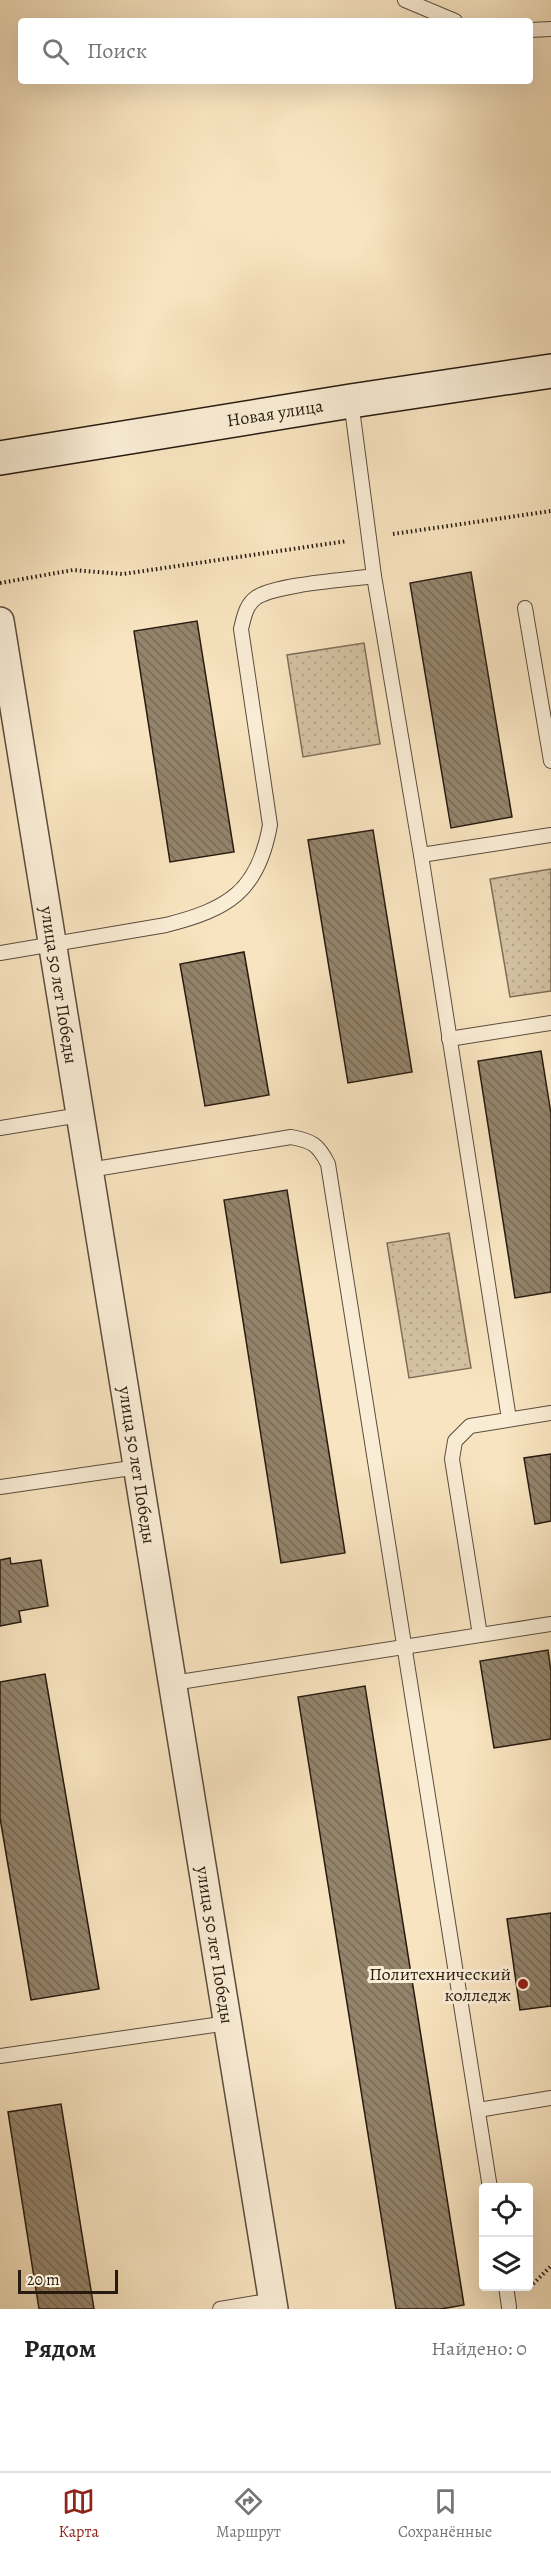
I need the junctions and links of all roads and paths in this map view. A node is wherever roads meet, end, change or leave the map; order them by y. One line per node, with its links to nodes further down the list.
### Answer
1 (405, 0): 2 (lane)
2 (448, 18)
3 (551, 29): 4 (lane)
4 (533, 30)
5 (551, 371): 6 (street, Новая улица)
6 (351, 400): 7 (street, Новая улица); 9 (lane)
7 (0, 458)
8 (551, 511): 9 (path)
9 (369, 538): 10 (lane); 11 (path)
10 (374, 576): 16 (lane); 17 (lane)
11 (0, 583)
12 (525, 608): 14 (lane)
13 (0, 621): 17 (street, улица 50 лет Победы)
14 (551, 761)
15 (551, 835): 16 (lane)
16 (421, 855): 20 (lane)
17 (52, 944): 18 (lane); 21 (street, улица 50 лет Победы)
18 (0, 953)
19 (551, 1023): 20 (lane)
20 (449, 1039): 25 (lane)
21 (80, 1115): 22 (lane); 23 (street, улица 50 лет Победы)
22 (0, 1128)
23 (89, 1170): 26 (street, улица 50 лет Победы); 30 (lane)
24 (551, 1413): 25 (lane)
25 (509, 1419): 29 (lane)
26 (138, 1467): 27 (lane); 31 (street, улица 50 лет Победы)
27 (0, 1487)
28 (551, 1624): 29 (lane)
29 (480, 1635): 30 (lane)
30 (406, 1647): 31 (lane); 35 (lane)
31 (173, 1683): 32 (street, улица 50 лет Победы)
32 (228, 2023): 33 (lane); 38 (street, улица 50 лет Победы)
33 (0, 2056)
34 (551, 2098): 35 (lane)
35 (478, 2110): 36 (lane)
36 (489, 2183)
37 (507, 2291): 39 (lane)
38 (274, 2305): 40 (lane)
39 (509, 2307)
40 (220, 2309)

